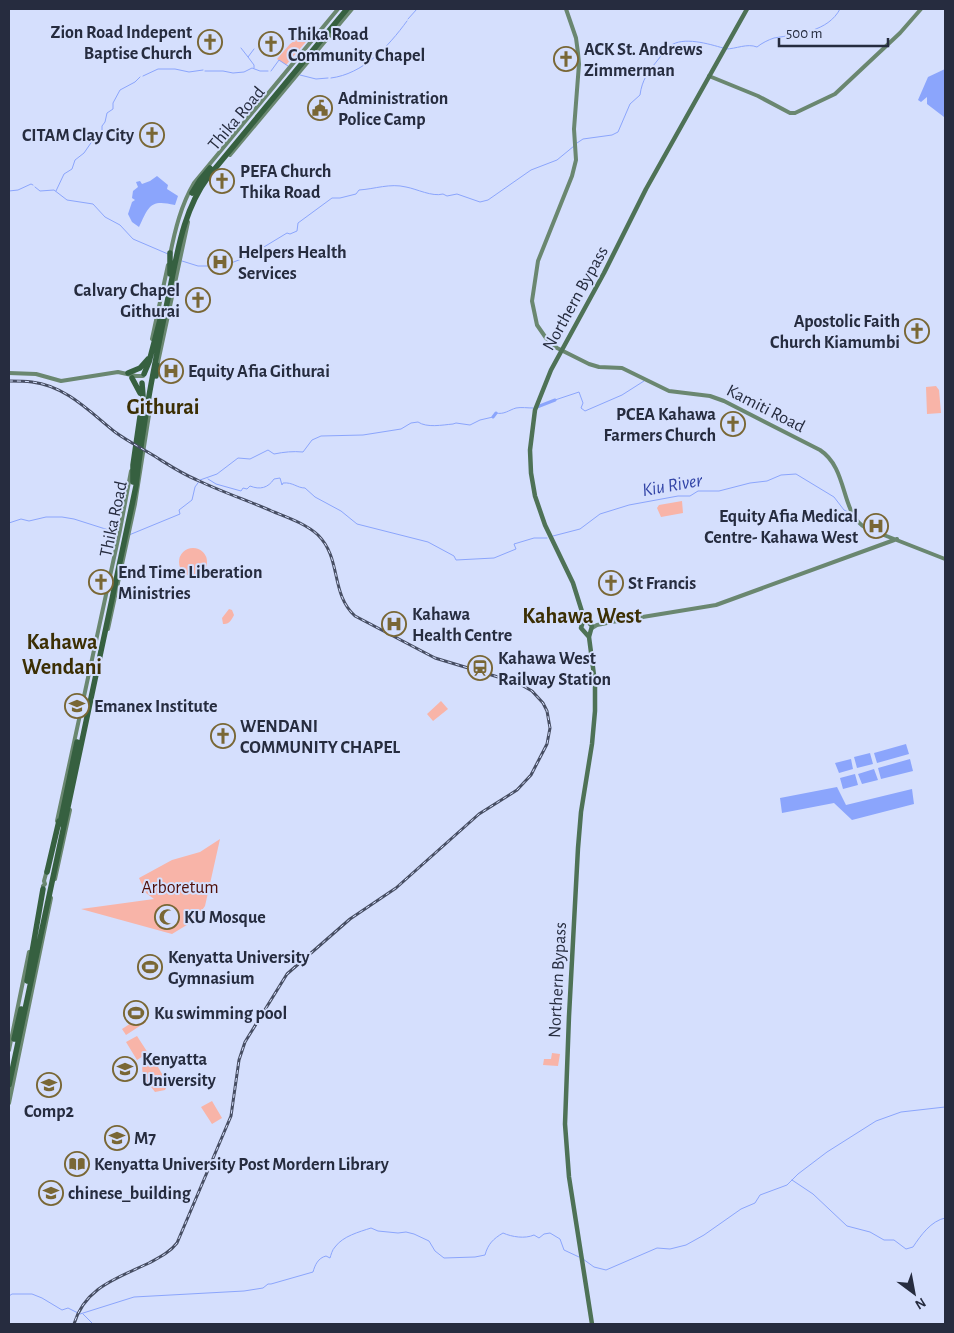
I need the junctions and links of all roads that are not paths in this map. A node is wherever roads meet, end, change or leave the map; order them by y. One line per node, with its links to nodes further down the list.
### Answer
1 (338, 9): 9 (main road, Thika Road)
2 (342, 9): 10 (highway, Thika Road)
3 (347, 9): 13 (highway, Thika Road)
4 (352, 9): 13 (main road, Thika Road)
5 (566, 9): 23 (main road, Kamiti Road)
6 (747, 9): 8 (main road, Northern Bypass)
7 (921, 9): 8 (main road)
8 (709, 76): 19 (main road, Northern Bypass)
9 (170, 253): 10 (highway); 12 (main road, Thika Road)
10 (170, 274): 11 (highway, Thika Road)
11 (161, 316): 12 (highway); 13 (highway, Thika Road)
12 (151, 353): 13 (highway); 15 (highway)
13 (150, 372): 15 (main road); 17 (highway, Thika Road)
14 (9, 373): 15 (main road)
15 (128, 375): 16 (main road); 18 (highway)
16 (142, 383): 18 (highway)
17 (149, 389): 21 (highway, Thika Road); 21 (highway)
18 (142, 400): 21 (highway)
19 (531, 433): 20 (main road); 25 (main road, Northern Bypass)
20 (535, 441)
21 (139, 448): 22 (main road, Thika Road); 22 (main road, Thika Road); 22 (highway, Thika Road)
22 (124, 533): 26 (highway, Thika Road); 27 (main road, Thika Road); 28 (highway, Thika Road); 29 (main road, Thika Road)
23 (897, 539): 24 (main road, Kamiti Road); 25 (main road)
24 (945, 559)
25 (587, 625): 39 (main road, Northern Bypass)
26 (105, 629): 27 (highway); 28 (highway, Thika Road)
27 (105, 646): 30 (main road, Thika Road)
28 (67, 801): 29 (highway); 30 (highway); 34 (highway, Thika Road)
29 (47, 872): 31 (main road, Thika Road)
30 (55, 878): 32 (main road, Thika Road)
31 (44, 885): 32 (main road); 34 (highway); 35 (main road, Thika Road)
32 (54, 886): 33 (main road, Thika Road)
33 (52, 894): 34 (highway); 38 (main road, Thika Road)
34 (28, 982): 36 (highway, Thika Road); 37 (highway, Thika Road)
35 (9, 1050)
36 (9, 1067)
37 (9, 1085)
38 (9, 1103)
39 (592, 1324)

